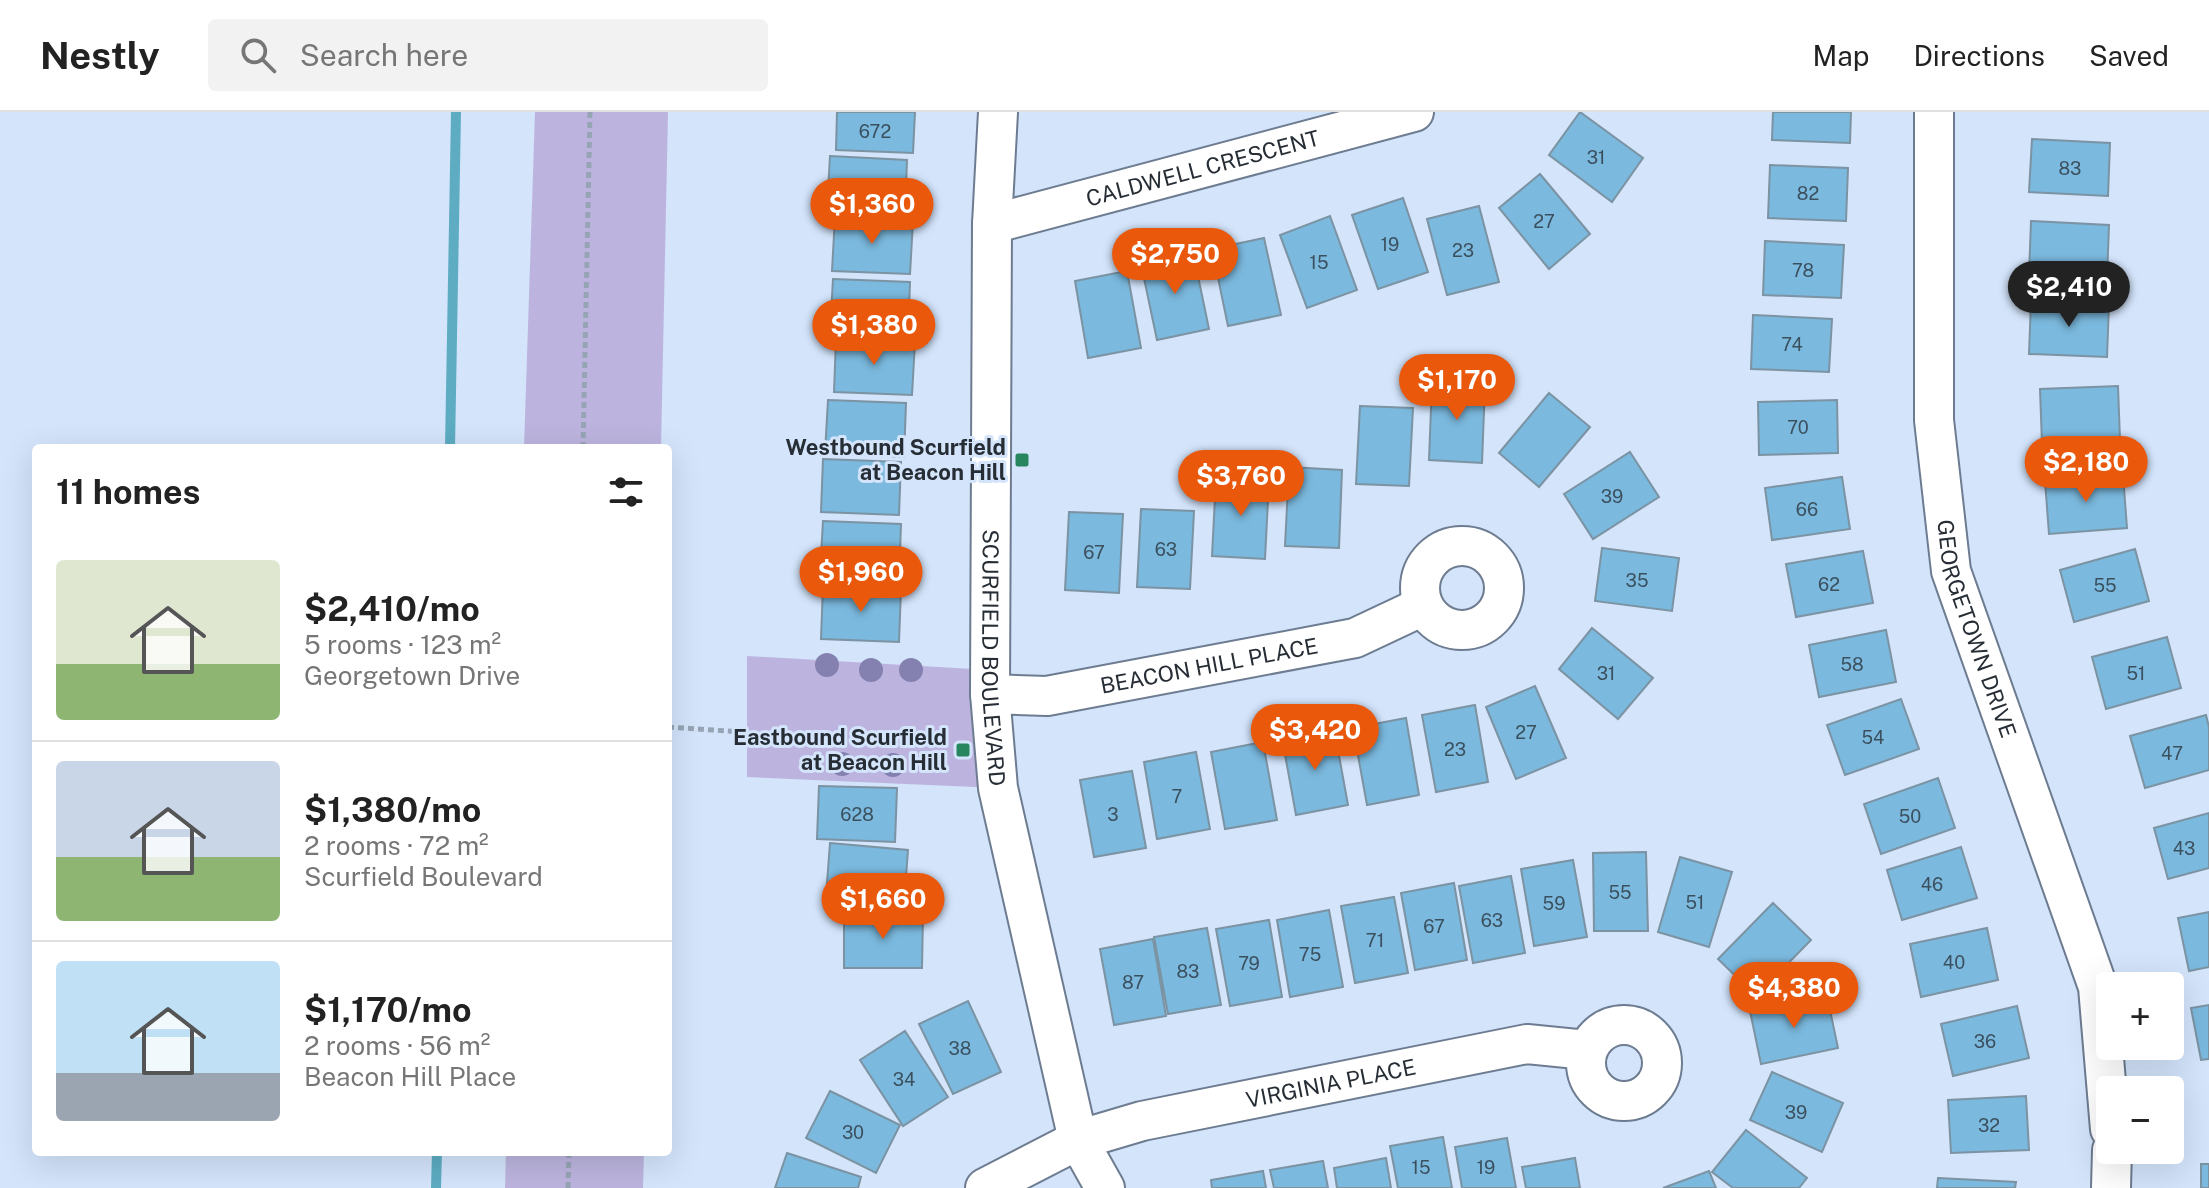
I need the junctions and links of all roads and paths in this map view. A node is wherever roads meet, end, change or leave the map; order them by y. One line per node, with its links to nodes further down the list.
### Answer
1 (590, 112): 6 (path)
2 (998, 112): 5 (street, SCURFIELD BOULEVARD)
3 (1414, 112): 5 (street, CALDWELL CRESCENT)
4 (1934, 112): 12 (street, GEORGETOWN DRIVE)
5 (992, 224): 8 (street, SCURFIELD BOULEVARD)
6 (583, 444)
7 (1423, 606): 8 (street, BEACON HILL PLACE)
8 (990, 694): 13 (street, SCURFIELD BOULEVARD)
9 (672, 727): 10 (path)
10 (742, 732)
11 (1587, 1050): 13 (street, VIRGINIA PLACE)
12 (2106, 1076)
13 (1078, 1140): 17 (street, VIRGINIA PLACE); 18 (street, SCURFIELD BOULEVARD)
14 (569, 1156): 16 (path)
15 (2112, 1164): 19 (street)
16 (568, 1188)
17 (985, 1188)
18 (1105, 1188)
19 (2111, 1188)

